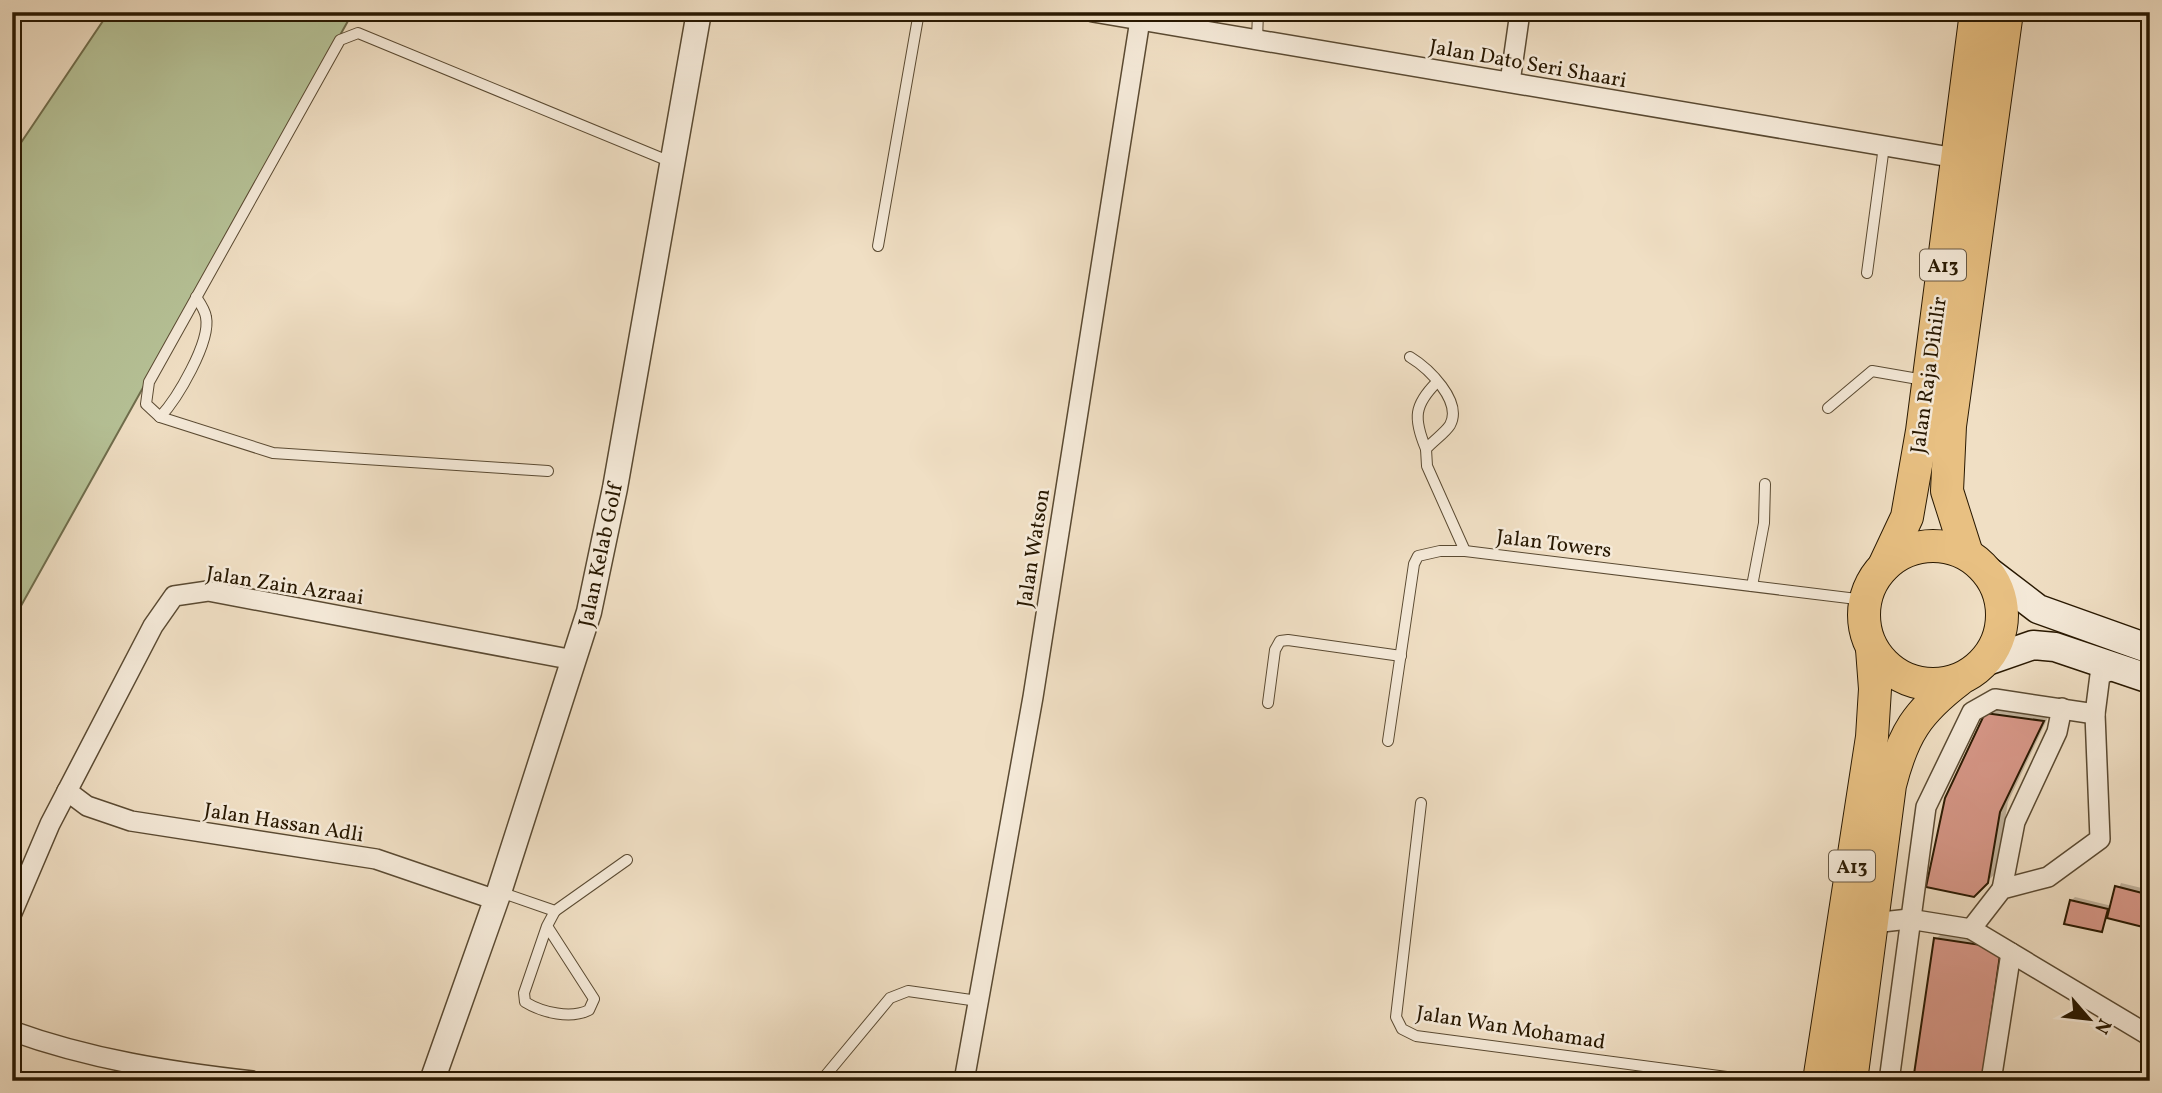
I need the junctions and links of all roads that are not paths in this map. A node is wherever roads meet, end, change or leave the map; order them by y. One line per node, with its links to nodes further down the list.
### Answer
1 (699, 12): 13 (street, Jalan Kelab Golf)
2 (919, 12): 14 (lane)
3 (1093, 12): 8 (street, Jalan Dato Seri Shaari)
4 (1258, 12): 9 (lane)
5 (1520, 12): 10 (street)
6 (1976, 12): 12 (main road, Jalan Raja Dihilir / A13)
7 (2007, 12): 26 (main road, Jalan Raja Dihilir / A13)
8 (1140, 20): 9 (street, Jalan Dato Seri Shaari); 54 (street, Jalan Watson)
9 (1257, 40): 10 (street, Jalan Dato Seri Shaari)
10 (1510, 82): 11 (street, Jalan Dato Seri Shaari)
11 (1884, 146): 12 (street, Jalan Dato Seri Shaari); 15 (lane)
12 (1956, 158): 18 (main road, Jalan Raja Dihilir / A13)
13 (673, 162): 16 (lane); 34 (street, Jalan Kelab Golf)
14 (878, 246)
15 (1867, 273)
16 (196, 297): 21 (lane); 21 (lane)
17 (1410, 357): 19 (lane)
18 (1928, 381): 20 (lane); 27 (main road, Jalan Raja Dihilir / A13)
19 (1437, 382): 22 (lane, Jalan Towers); 22 (lane)
20 (1828, 408)
21 (160, 417): 23 (lane)
22 (1426, 449): 25 (lane, Jalan Towers)
23 (548, 471)
24 (1765, 485): 28 (lane)
25 (1465, 551): 28 (lane, Jalan Towers); 32 (lane)
26 (1977, 562): 27 (main road); 31 (main road); 36 (main road, A13)
27 (1884, 566): 29 (main road, A13)
28 (1752, 586): 29 (lane, Jalan Towers)
29 (1865, 600): 30 (main road, A13)
30 (1872, 649): 36 (main road); 62 (main road, A13)
31 (2150, 649)
32 (1401, 656): 38 (lane); 41 (lane)
33 (2084, 657): 35 (main road); 36 (main road); 40 (street)
34 (575, 660): 42 (street, Jalan Zain Azraai); 46 (street, Jalan Kelab Golf)
35 (2117, 668): 37 (main road); 40 (street)
36 (1972, 670): 50 (main road, A13)
37 (2150, 679)
38 (1268, 703)
39 (2062, 708): 40 (street); 45 (street); 49 (street)
40 (2095, 714): 45 (street)
41 (1388, 741)
42 (67, 791): 46 (street, Jalan Hassan Adli); 48 (street, Jalan Zain Azraai)
43 (1421, 803): 61 (lane, Jalan Wan Mohamad)
44 (627, 860): 47 (lane)
45 (2002, 889): 52 (street)
46 (498, 896): 47 (lane); 58 (street, Jalan Kelab Golf)
47 (555, 911): 51 (lane)
48 (12, 913)
49 (1909, 919): 50 (street); 52 (street); 64 (street)
50 (1872, 923): 63 (main road, A13)
51 (547, 926): 51 (lane)
52 (1971, 929): 53 (street)
53 (2011, 953): 56 (street); 65 (street)
54 (978, 1001): 59 (lane); 60 (street, Jalan Watson)
55 (12, 1031): 57 (street)
56 (2150, 1036)
57 (252, 1081)
58 (432, 1081)
59 (821, 1081)
60 (964, 1081)
61 (1757, 1081)
62 (1819, 1081)
63 (1851, 1081)
64 (1889, 1081)
65 (1991, 1081)

